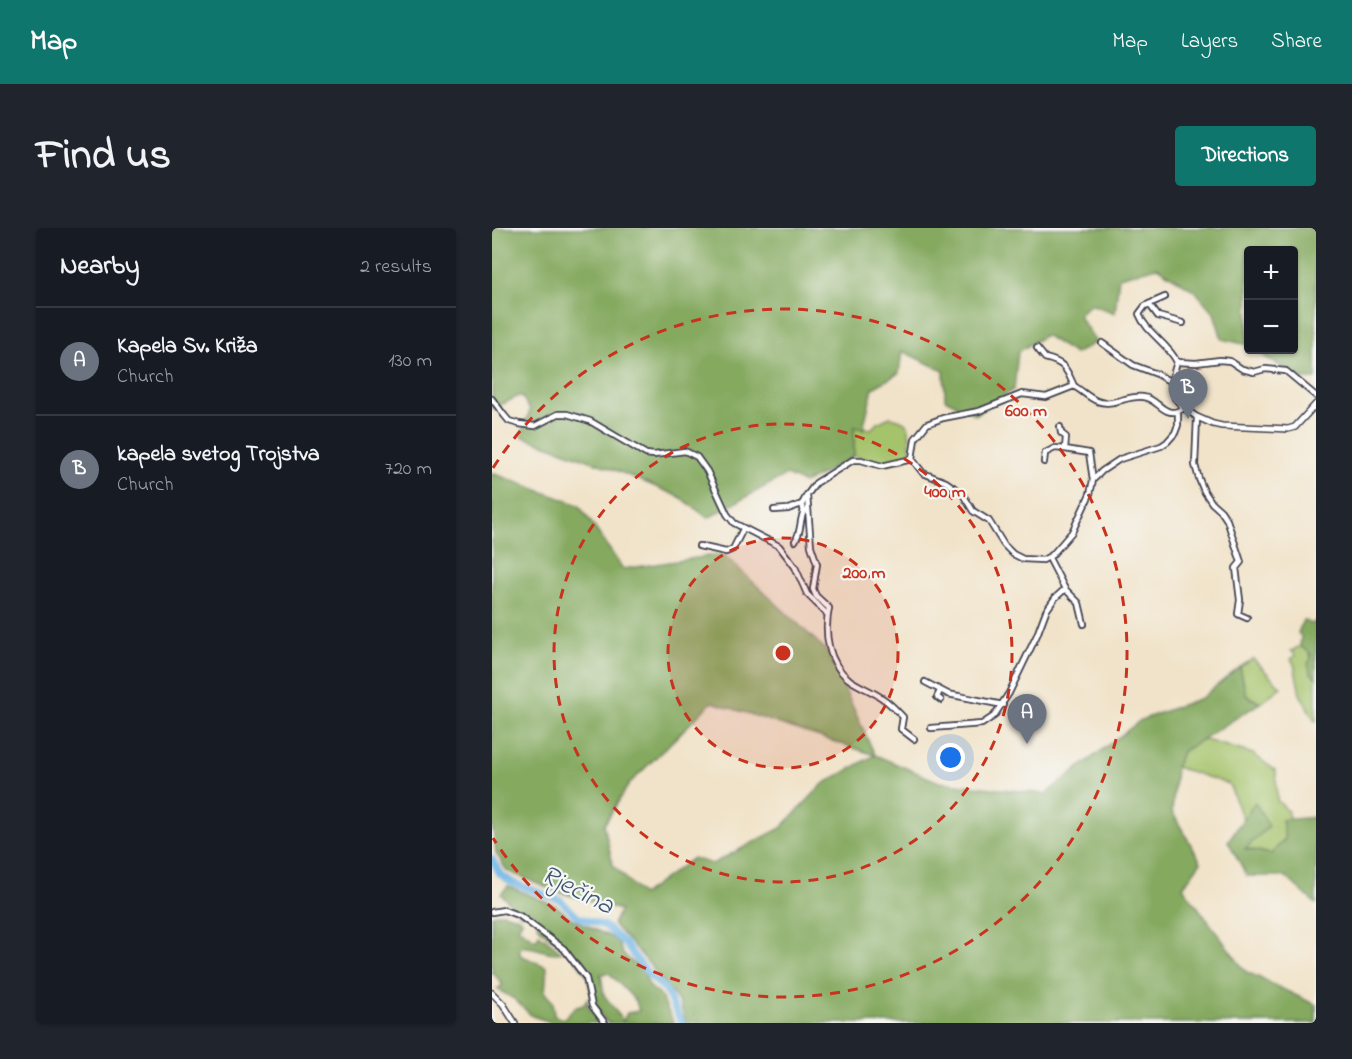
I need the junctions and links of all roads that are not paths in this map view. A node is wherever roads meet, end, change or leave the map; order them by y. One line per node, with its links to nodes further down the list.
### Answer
1 (1165, 297): 2 (street)
2 (1149, 304): 3 (street); 6 (street)
3 (1183, 323)
4 (1102, 343): 7 (street)
5 (1037, 348): 8 (street)
6 (1177, 362): 7 (street); 9 (street)
7 (1171, 382): 12 (street)
8 (1074, 386): 13 (street); 17 (street)
9 (1316, 396)
10 (492, 399): 25 (street)
11 (1316, 404): 14 (main road)
12 (1184, 408): 13 (street); 14 (street)
13 (1178, 412): 19 (street)
14 (1197, 417): 31 (street)
15 (1060, 427): 16 (street)
16 (1065, 449): 18 (street); 19 (street)
17 (912, 459): 20 (street); 28 (street)
18 (1044, 462)
19 (1093, 480): 28 (street)
20 (807, 495): 21 (street); 24 (street)
21 (802, 504): 22 (street); 23 (street)
22 (774, 510)
23 (804, 510): 24 (street); 26 (street)
24 (810, 524): 30 (street)
25 (743, 529): 27 (street); 30 (street)
26 (795, 542)
27 (699, 546)
28 (1049, 558): 29 (street)
29 (1065, 589): 32 (street); 36 (street)
30 (827, 614): 38 (street)
31 (1247, 618)
32 (1084, 624)
33 (925, 682): 34 (street)
34 (940, 691): 35 (street); 36 (street)
35 (942, 700)
36 (1003, 705): 37 (street)
37 (931, 728)
38 (914, 739)
39 (492, 912): 42 (street)
40 (492, 993): 41 (main road)
41 (515, 1023)
42 (605, 1023)

